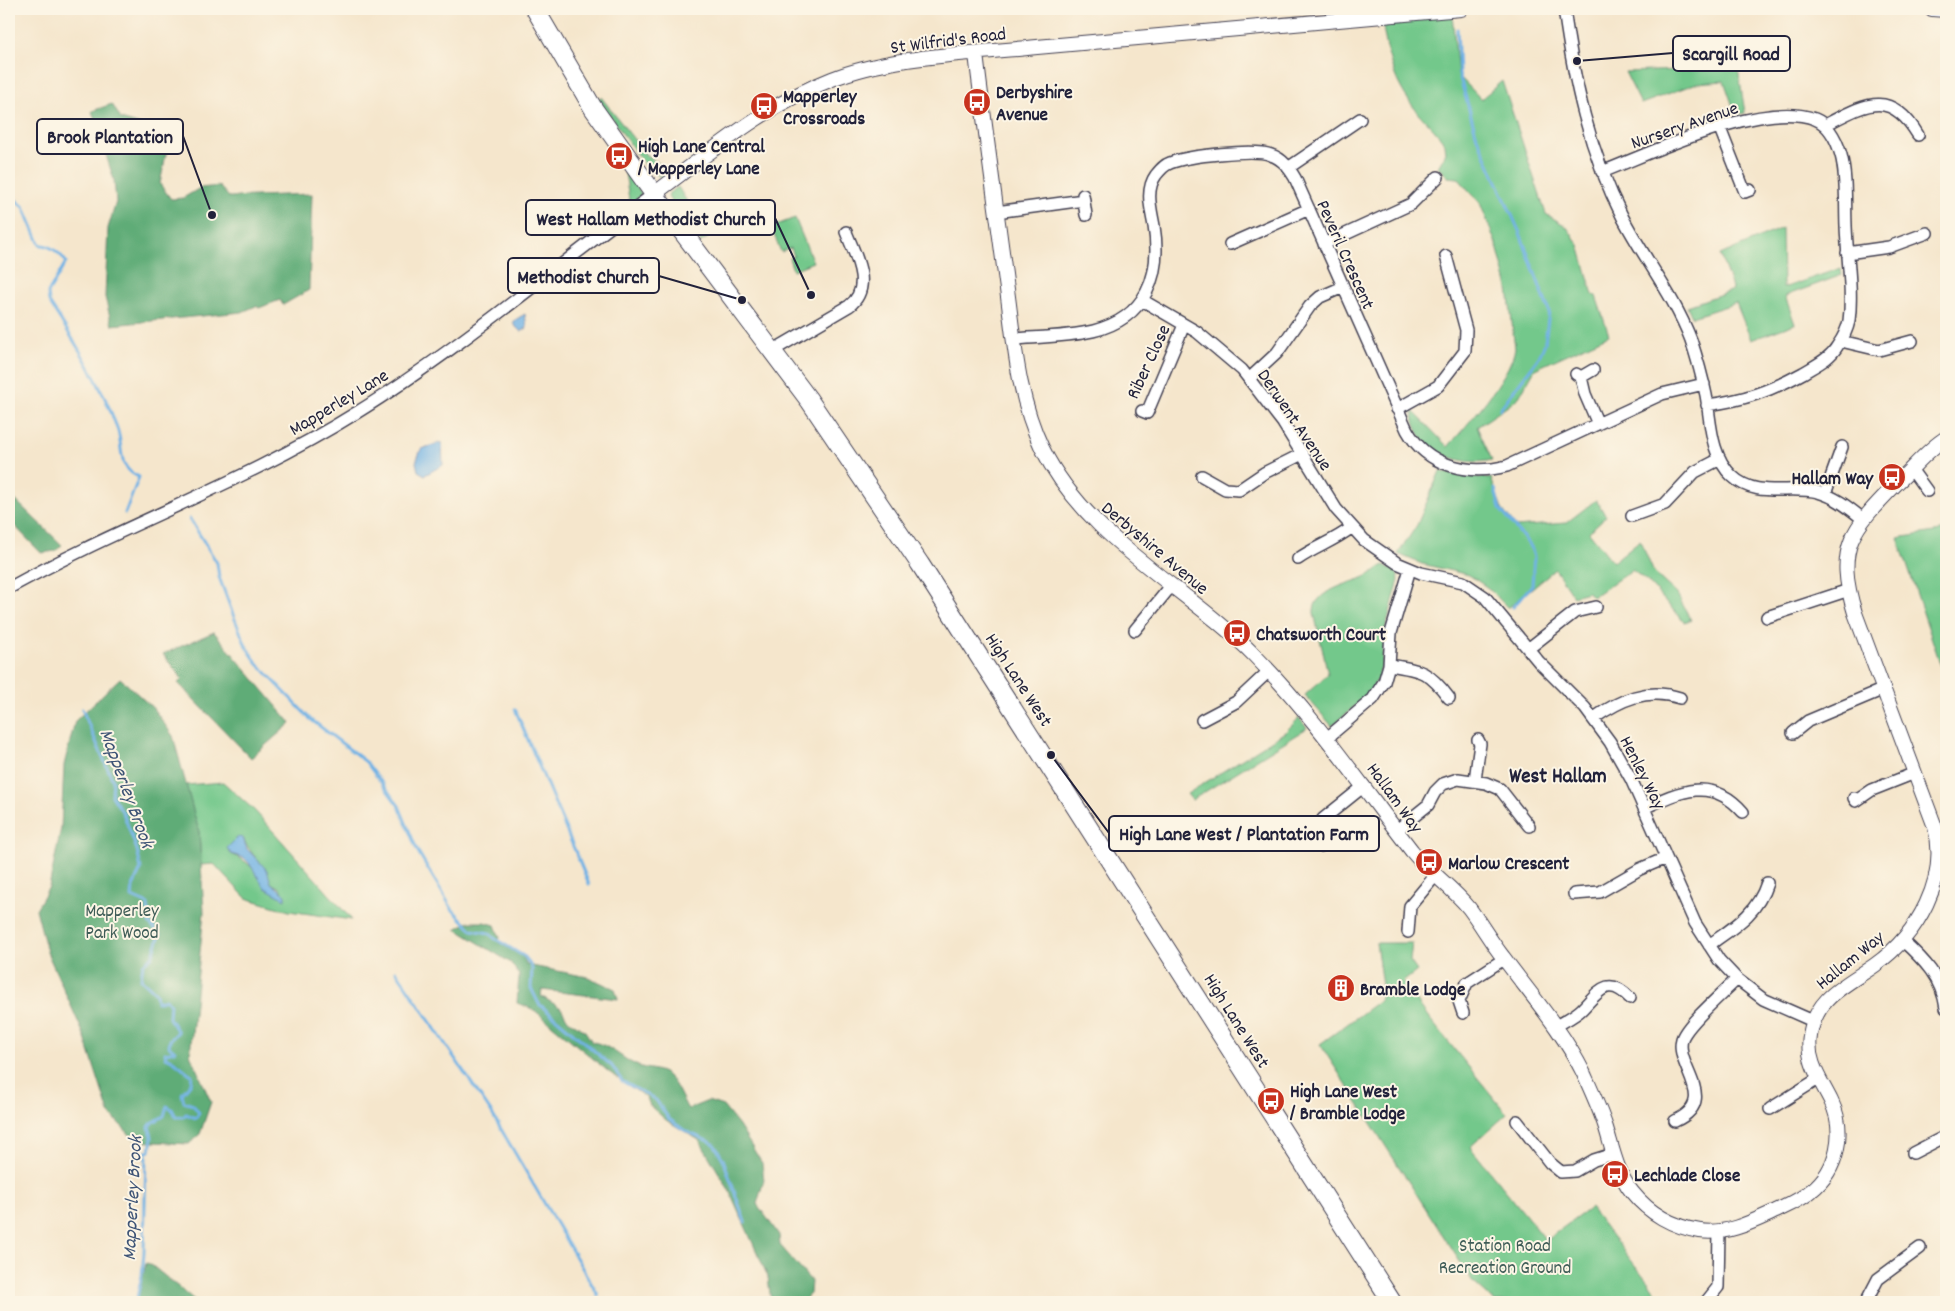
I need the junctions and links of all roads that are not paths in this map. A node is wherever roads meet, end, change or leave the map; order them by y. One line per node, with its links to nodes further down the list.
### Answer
1 (535, 9): 15 (main road, High Lane West)
2 (1461, 9): 6 (street, St Wilfrid's Road)
3 (1564, 9): 12 (street)
4 (1932, 9): 5 (street)
5 (1946, 10)
6 (976, 54): 15 (street, St Wilfrid's Road); 17 (street, Derbyshire Avenue)
7 (1361, 119): 11 (street)
8 (1825, 125): 9 (street, Nursery Avenue); 10 (street); 23 (street)
9 (1719, 126): 12 (street, Nursery Avenue); 14 (street)
10 (1918, 136)
11 (1288, 168): 16 (street, Peveril Crescent); 26 (street, Peveril Crescent)
12 (1602, 172): 34 (street)
13 (1438, 177): 22 (street)
14 (1750, 190)
15 (654, 194): 31 (main road, High Lane West); 53 (street, Mapperley Lane)
16 (1309, 210): 21 (street); 22 (street, Peveril Crescent)
17 (996, 212): 18 (street); 28 (street, Derbyshire Avenue)
18 (1086, 216)
19 (846, 232): 31 (street)
20 (1918, 234): 23 (street)
21 (1230, 244)
22 (1324, 244): 25 (street, Peveril Crescent)
23 (1847, 253): 29 (street)
24 (1446, 256): 36 (street)
25 (1343, 287): 33 (street); 36 (street, Peveril Crescent)
26 (1142, 300): 27 (street, Derwent Avenue); 28 (street, Peveril Crescent)
27 (1184, 325): 33 (street, Derwent Avenue); 37 (street, Riber Close)
28 (1014, 339): 52 (street, Derbyshire Avenue)
29 (1841, 340): 30 (street); 35 (street)
30 (1906, 340)
31 (772, 351): 103 (main road, High Lane West)
32 (1593, 370): 38 (street)
33 (1249, 378): 41 (street, Derwent Avenue)
34 (1704, 384): 35 (street); 38 (street, Peveril Crescent)
35 (1707, 405): 42 (street)
36 (1397, 409): 38 (street, Peveril Crescent)
37 (1142, 411)
38 (1598, 424)
39 (1946, 438): 43 (street, Hallam Way)
40 (1842, 446): 46 (street)
41 (1302, 454): 44 (street); 49 (street, Derwent Avenue)
42 (1720, 460): 46 (street); 47 (street)
43 (1911, 469): 45 (street); 48 (street, Hallam Way)
44 (1202, 476)
45 (1927, 491)
46 (1825, 494): 48 (street)
47 (1632, 516)
48 (1863, 519): 54 (street, Hallam Way)
49 (1351, 528): 50 (street); 51 (street, Derwent Avenue)
50 (1298, 559)
51 (1410, 569): 58 (street, Henley Way); 59 (street)
52 (1172, 586): 57 (street); 60 (street, Derbyshire Avenue)
53 (9, 588)
54 (1849, 590): 56 (street); 61 (street, Hallam Way)
55 (1588, 606): 58 (street)
56 (1767, 617)
57 (1136, 630)
58 (1528, 649): 64 (street, Henley Way)
59 (1389, 665): 63 (street); 67 (street)
60 (1269, 671): 65 (street); 67 (street, Derbyshire Avenue)
61 (1884, 689): 66 (street); 69 (street, Hallam Way)
62 (1673, 693): 64 (street)
63 (1449, 698)
64 (1594, 718): 74 (street, Henley Way)
65 (1202, 720)
66 (1793, 733)
67 (1327, 738): 71 (street, Hallam Way)
68 (1478, 740): 70 (street)
69 (1915, 773): 72 (street); 79 (street, Hallam Way)
70 (1474, 780): 75 (street); 76 (street)
71 (1364, 786): 76 (street, Hallam Way); 77 (street)
72 (1854, 798)
73 (1742, 805): 74 (street)
74 (1644, 808): 78 (street, Henley Way)
75 (1529, 826)
76 (1396, 830): 80 (street, Hallam Way)
77 (1320, 846)
78 (1666, 858): 82 (street); 85 (street, Henley Way)
79 (1943, 859): 84 (street, Hallam Way)
80 (1435, 876): 83 (street); 86 (street, Hallam Way)
81 (1767, 891): 85 (street)
82 (1581, 898)
83 (1408, 932)
84 (1902, 940): 90 (street); 91 (street, Hallam Way)
85 (1708, 945): 87 (street, Henley Way)
86 (1504, 959): 89 (street); 92 (street, Hallam Way)
87 (1737, 979): 91 (street, Henley Way); 96 (street)
88 (1630, 998): 92 (street)
89 (1457, 1008)
90 (1946, 1008)
91 (1813, 1021): 93 (street, Hallam Way)
92 (1556, 1026): 99 (street, Hallam Way)
93 (1818, 1078): 94 (street); 100 (street, Hallam Way)
94 (1770, 1109)
95 (1517, 1121): 99 (street)
96 (1675, 1121)
97 (1946, 1136): 98 (street)
98 (1913, 1153)
99 (1613, 1154): 100 (street, Hallam Way)
100 (1719, 1231): 102 (street)
101 (1920, 1248): 104 (street)
102 (1713, 1300)
103 (1392, 1302)
104 (1866, 1302)

